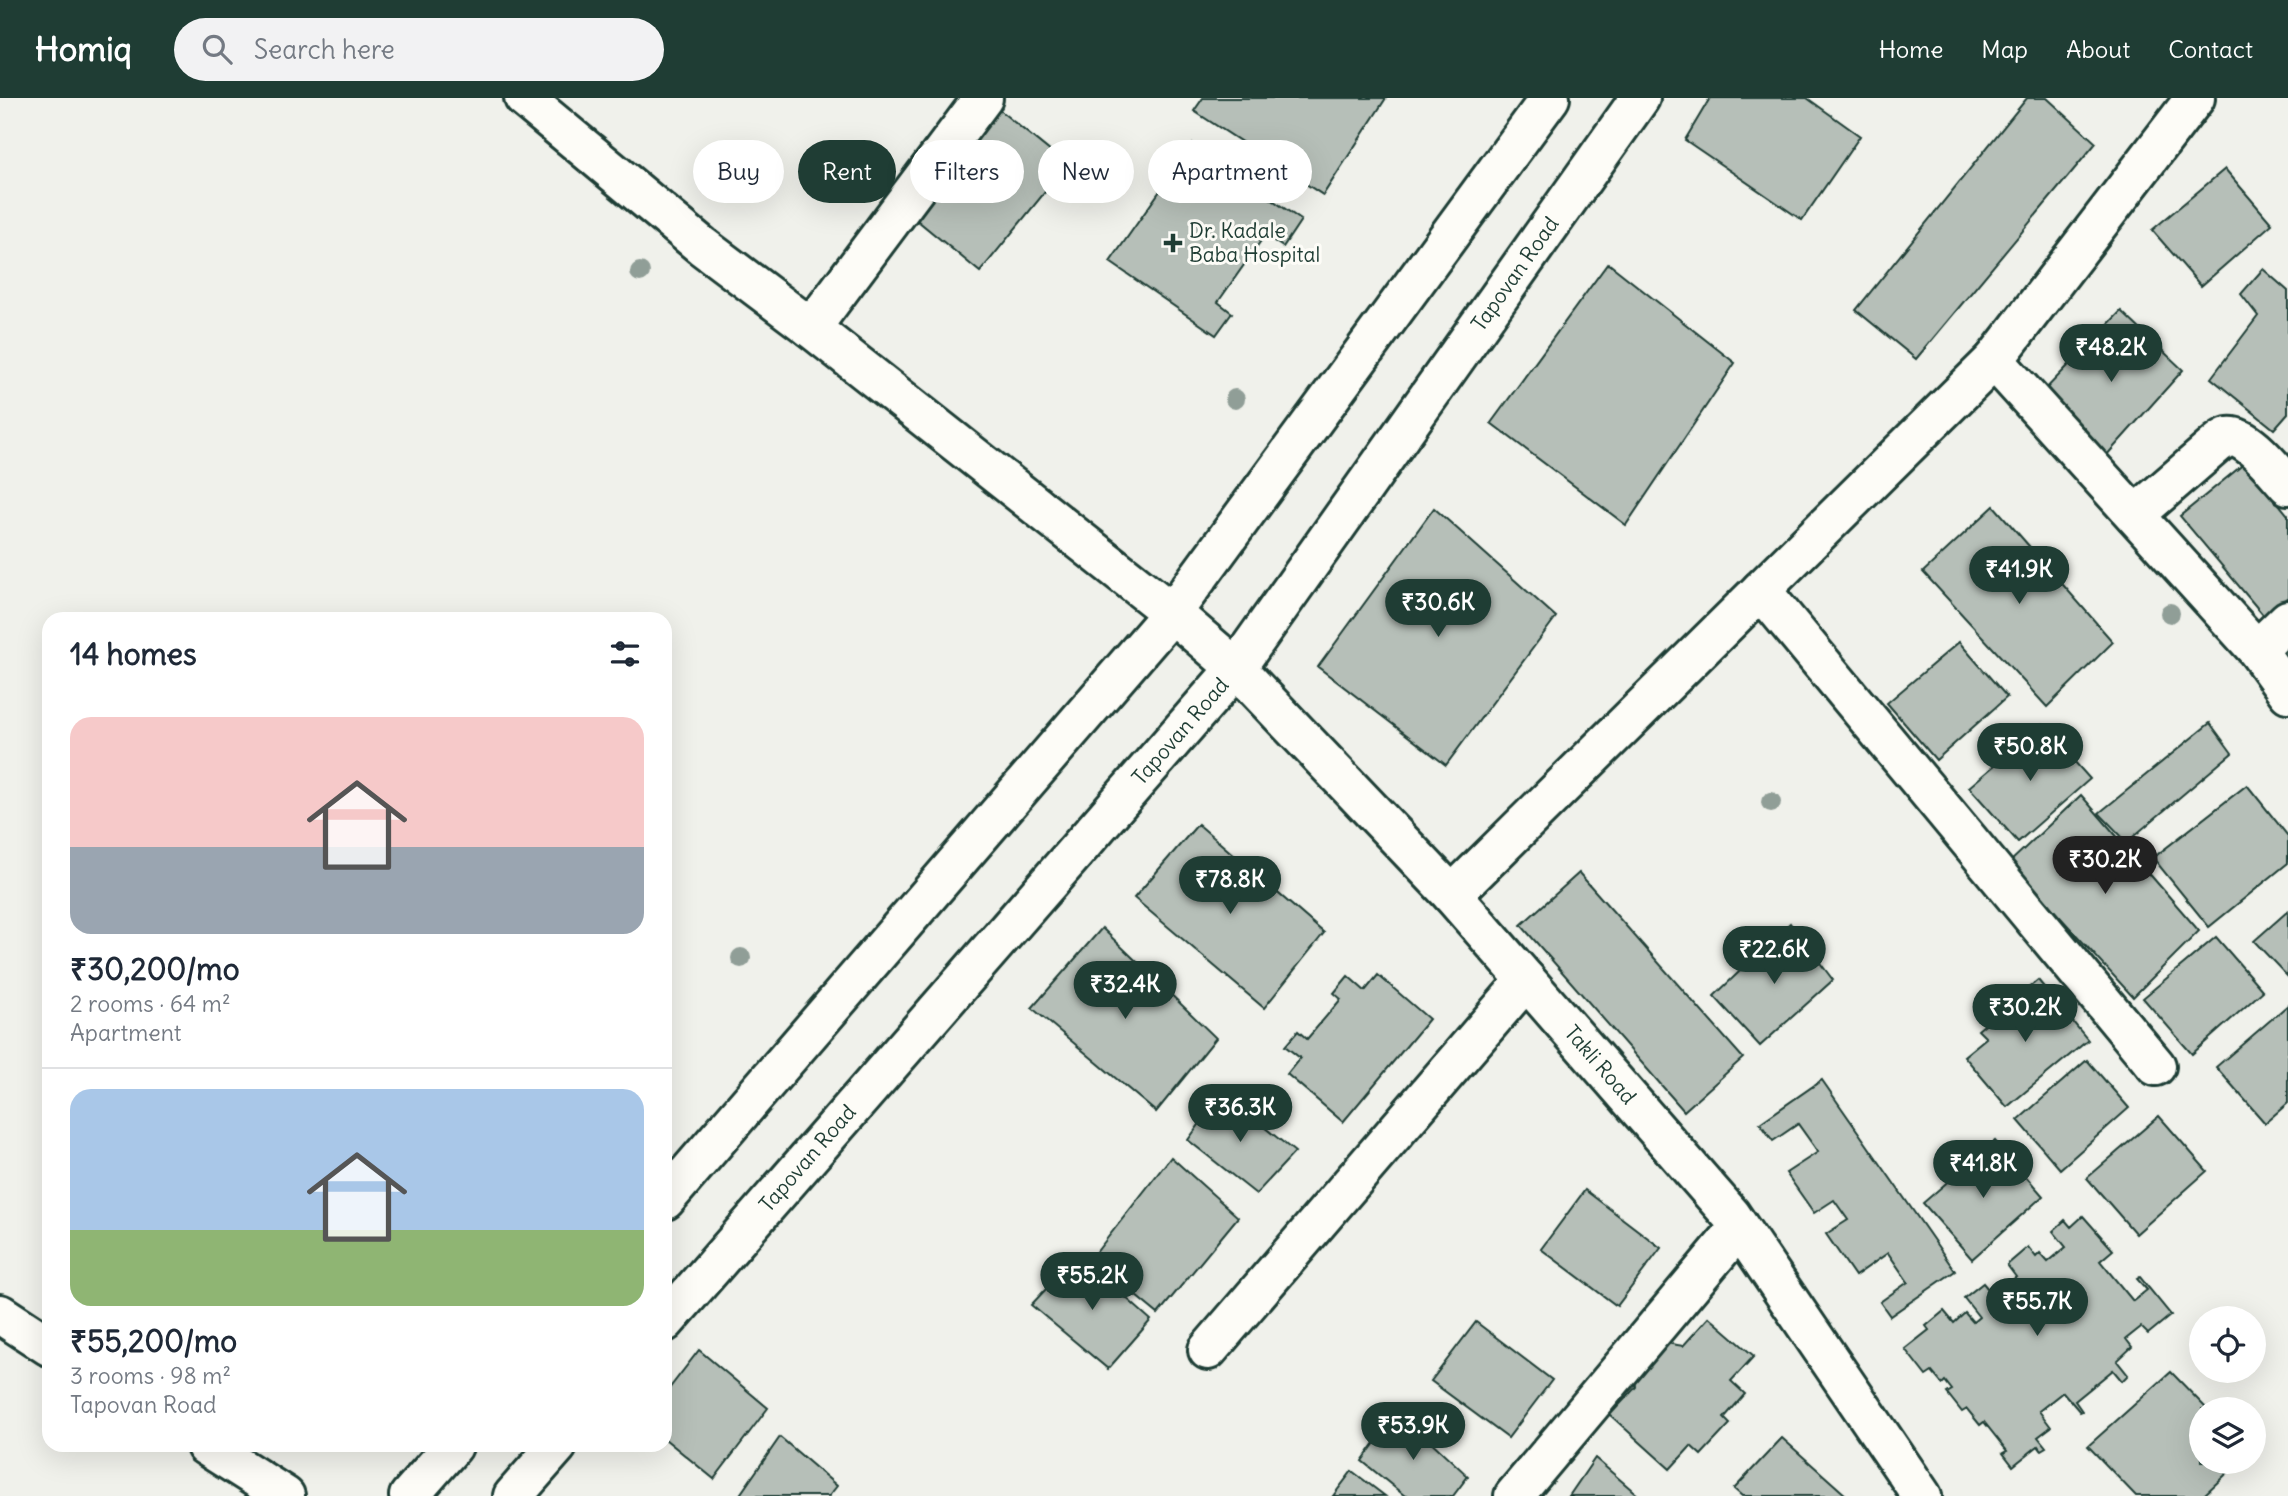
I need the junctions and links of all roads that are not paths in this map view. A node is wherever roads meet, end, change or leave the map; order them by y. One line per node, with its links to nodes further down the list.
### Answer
1 (524, 98): 6 (street, Takli Road)
2 (983, 98): 6 (street)
3 (1550, 98): 11 (street)
4 (1640, 98): 13 (street, Tapovan Road)
5 (2195, 98): 7 (street)
6 (811, 328): 11 (street, Takli Road)
7 (1994, 360): 9 (street); 10 (street)
8 (2288, 485): 9 (street)
9 (2143, 508): 12 (street)
10 (1761, 590): 15 (street); 17 (street)
11 (1172, 613): 13 (street, Takli Road); 18 (street)
12 (2272, 635): 14 (street)
13 (1236, 668): 15 (street, Takli Road); 21 (street, Tapovan Road)
14 (2288, 693)
15 (1452, 895): 16 (street, Takli Road)
16 (1526, 979): 19 (street, Takli Road); 23 (street)
17 (2156, 1066)
18 (672, 1192)
19 (1739, 1228): 30 (street); 31 (street, Takli Road)
20 (0, 1314): 22 (street)
21 (672, 1314)
22 (42, 1341)
23 (1208, 1350)
24 (215, 1452): 27 (street)
25 (448, 1452): 28 (street)
26 (552, 1452): 29 (street)
27 (285, 1496)
28 (409, 1496)
29 (513, 1496)
30 (1514, 1496)
31 (1922, 1496)

